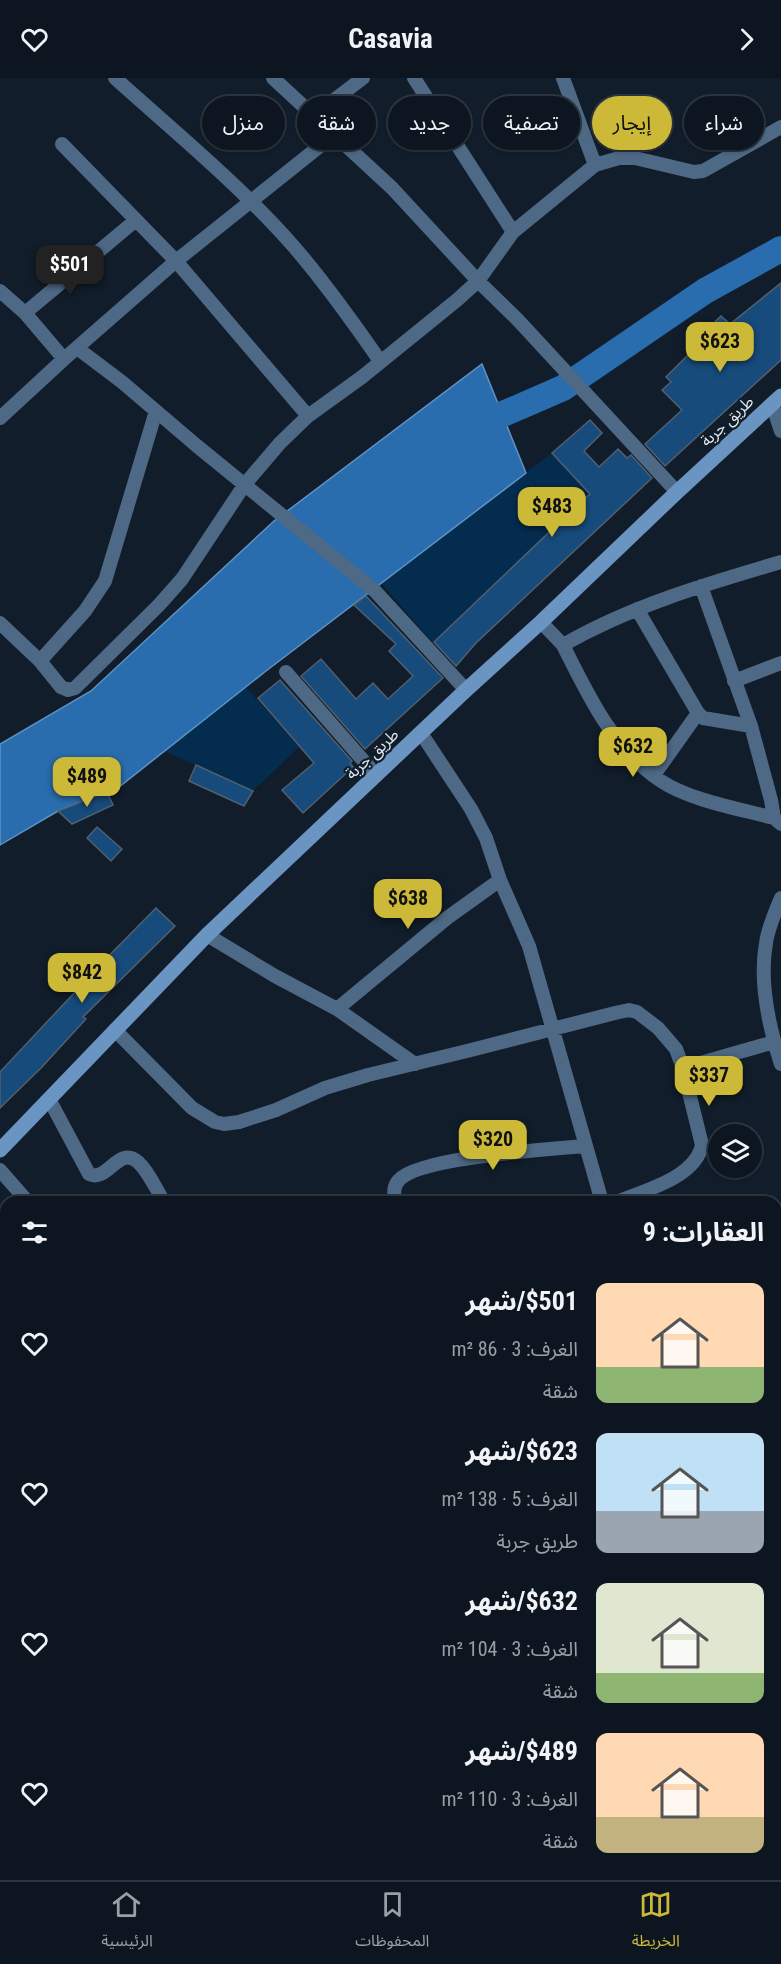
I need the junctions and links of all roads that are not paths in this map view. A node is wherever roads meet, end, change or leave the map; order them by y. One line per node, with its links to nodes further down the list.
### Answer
1 (115, 78): 13 (street)
2 (273, 78): 7 (street)
3 (363, 78): 6 (street)
4 (414, 78): 15 (street)
5 (563, 78): 12 (street)
6 (339, 96)
7 (297, 101)
8 (781, 127): 12 (street)
9 (62, 144): 14 (street)
10 (315, 150): 13 (street)
11 (351, 150): 17 (street)
12 (595, 165): 15 (street)
13 (252, 202): 16 (street); 22 (street)
14 (136, 220): 16 (street); 19 (street)
15 (513, 232): 17 (street)
16 (176, 261): 20 (street); 26 (street)
17 (478, 281): 22 (street); 29 (street)
18 (0, 291): 19 (street)
19 (25, 313): 21 (street)
20 (77, 348): 21 (street); 24 (street)
21 (64, 359): 25 (street)
22 (380, 361): 26 (street)
23 (777, 400): 27 (street); 29 (main road, طريق جربة)
24 (156, 411): 28 (street); 36 (street)
25 (2, 412)
26 (308, 416): 28 (street)
27 (781, 431)
28 (245, 484): 36 (street); 40 (street)
29 (677, 492): 33 (main road, طريق جربة)
30 (781, 562): 31 (street)
31 (701, 586): 32 (street); 39 (street)
32 (637, 609): 35 (street); 41 (street)
33 (542, 622): 35 (street); 40 (main road, طريق جربة)
34 (0, 623): 36 (street)
35 (563, 645): 45 (street)
36 (40, 661)
37 (781, 663): 39 (street)
38 (286, 672): 44 (street)
39 (734, 681): 42 (street)
40 (466, 690): 43 (main road, طريق جربة)
41 (698, 713): 42 (street); 45 (street)
42 (751, 726): 46 (street)
43 (421, 733): 44 (main road, طريق جربة); 47 (street)
44 (376, 775): 49 (main road, طريق جربة)
45 (654, 775): 46 (street)
46 (778, 821)
47 (501, 880): 50 (street); 52 (street)
48 (781, 898): 51 (street)
49 (207, 934): 50 (street); 53 (main road, طريق جربة)
50 (337, 1009): 55 (street)
51 (776, 1025): 54 (street)
52 (551, 1028): 55 (street); 57 (street); 59 (street)
53 (115, 1030): 55 (street); 58 (main road, طريق جربة)
54 (774, 1042): 56 (street); 57 (street)
55 (416, 1064)
56 (781, 1064)
57 (683, 1068): 66 (street)
58 (49, 1099): 60 (main road, طريق جربة); 63 (street)
59 (586, 1146): 64 (street); 65 (street)
60 (0, 1150)
61 (0, 1170): 62 (street)
62 (23, 1196)
63 (160, 1196)
64 (394, 1196)
65 (600, 1196)
66 (631, 1196)

